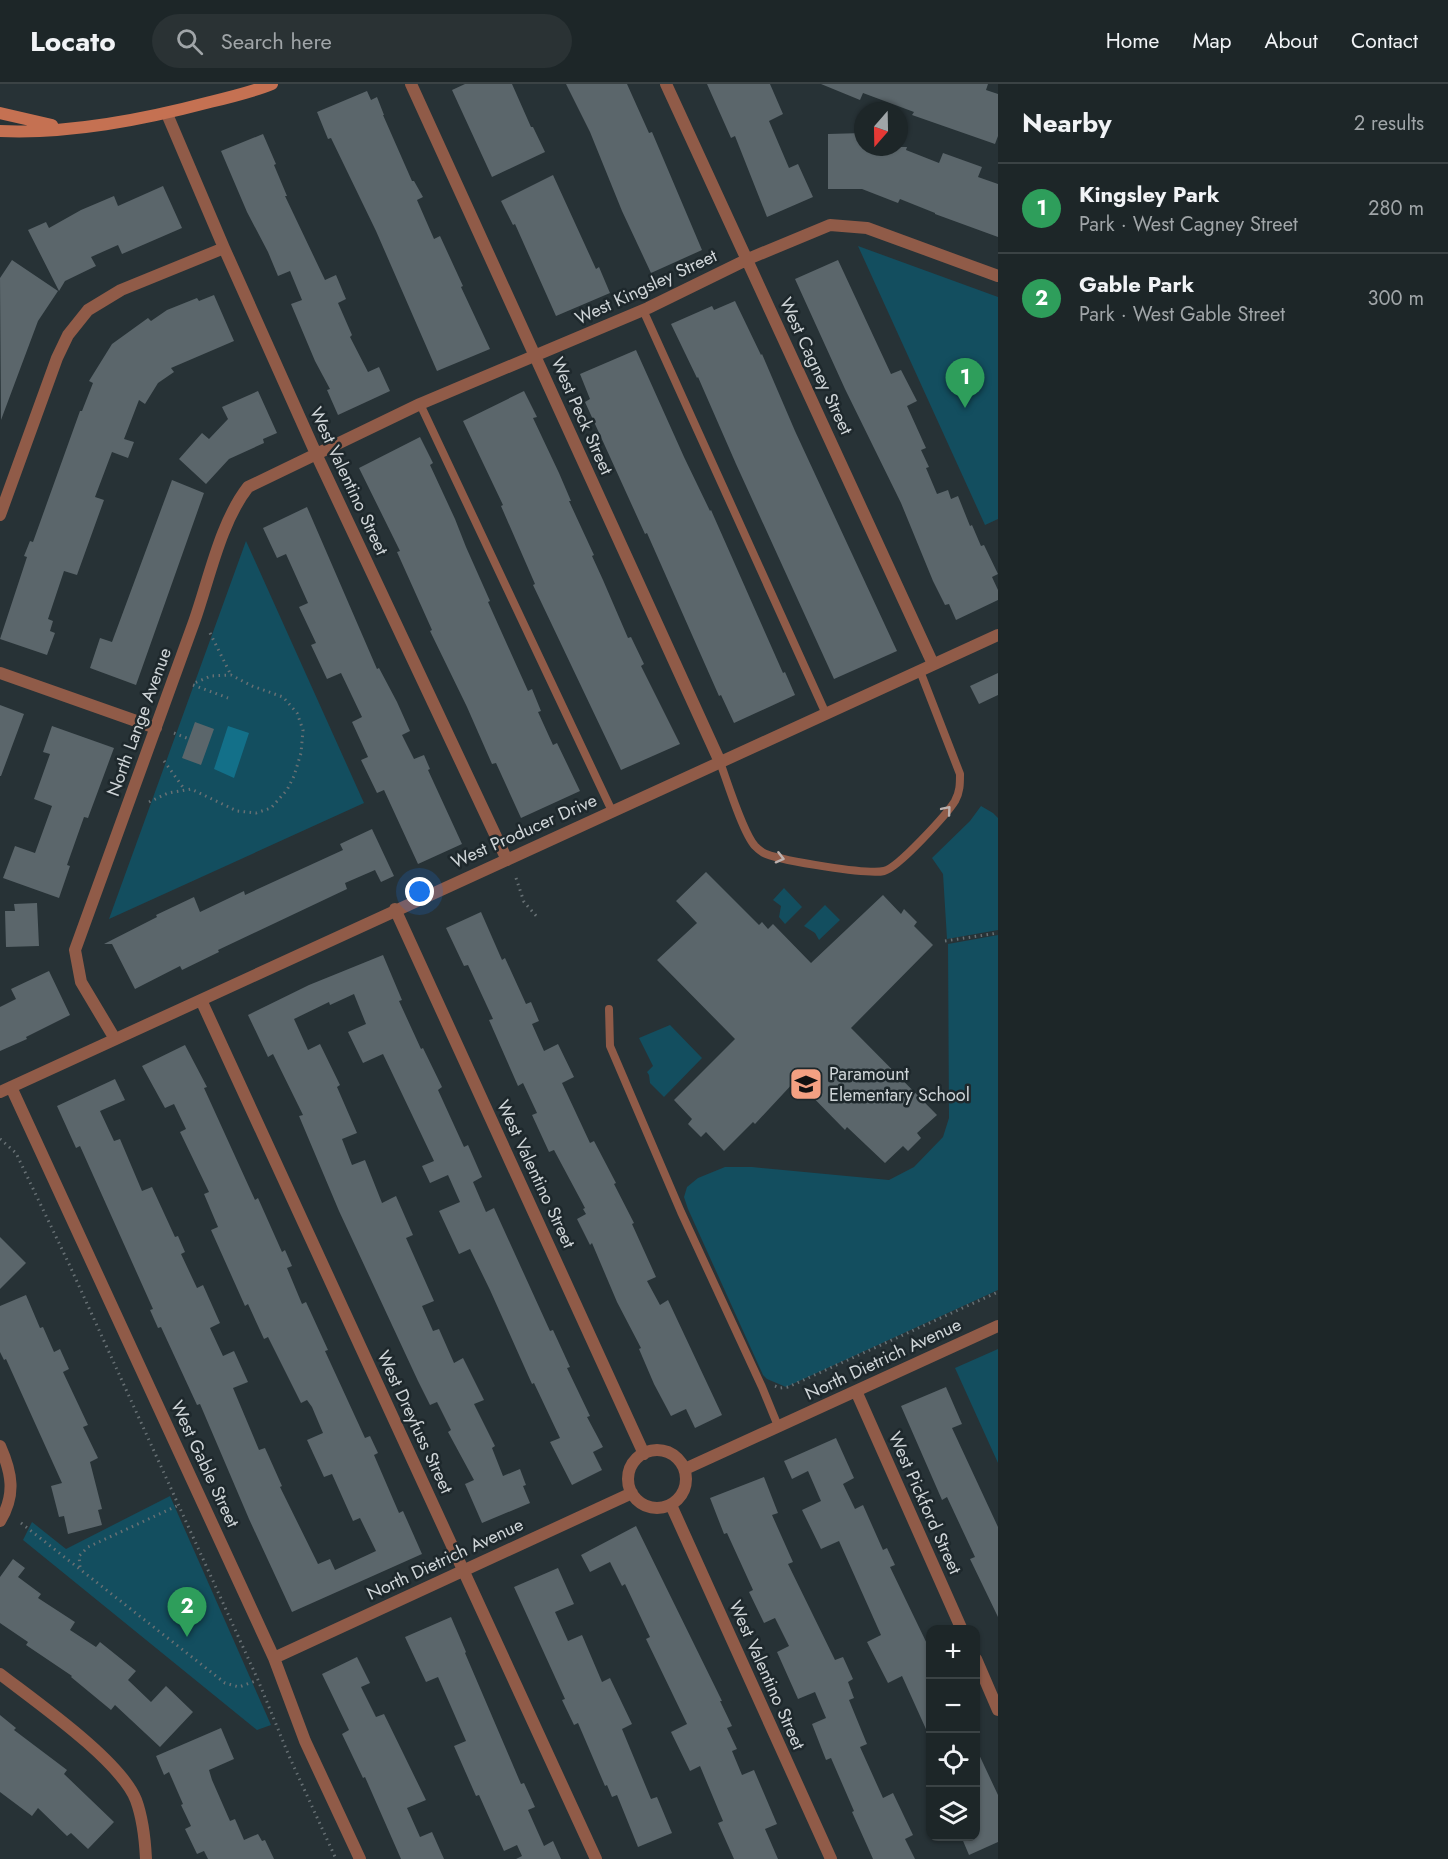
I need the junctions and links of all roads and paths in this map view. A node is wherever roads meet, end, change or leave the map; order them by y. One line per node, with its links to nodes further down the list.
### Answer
1 (272, 84): 5 (street)
2 (411, 84): 12 (street, West Peck Street)
3 (666, 84): 9 (street, West Cagney Street)
4 (0, 113): 6 (street)
5 (167, 114): 6 (street); 8 (street, West Valentino Street)
6 (65, 128): 7 (street)
7 (0, 131)
8 (224, 248): 14 (street, West Valentino Street); 15 (street)
9 (748, 259): 10 (street, West Kingsley Street); 11 (street, West Kingsley Street); 18 (street, West Cagney Street)
10 (998, 276)
11 (643, 310): 12 (street, West Kingsley Street); 23 (lane)
12 (536, 357): 13 (street, West Kingsley Street); 28 (street, West Peck Street)
13 (420, 404): 14 (street, West Kingsley Street); 31 (lane)
14 (316, 456): 24 (street, North Lange Avenue); 32 (street, West Valentino Street)
15 (0, 515)
16 (210, 633): 21 (path)
17 (998, 635): 18 (street, West Producer Drive)
18 (933, 664): 19 (street, West Producer Drive)
19 (920, 670): 23 (street, West Producer Drive); 28 (lane, one-way to 19)
20 (0, 673): 24 (street)
21 (231, 675): 22 (path); 29 (path)
22 (228, 698)
23 (826, 714): 28 (street, West Producer Drive)
24 (156, 728): 40 (street, North Lange Avenue)
25 (174, 733): 26 (path)
26 (189, 738)
27 (164, 761): 29 (path)
28 (720, 762): 31 (street, West Producer Drive)
29 (185, 790): 30 (path)
30 (149, 802)
31 (612, 812): 32 (street, West Producer Drive)
32 (507, 860): 34 (street, West Producer Drive)
33 (516, 878): 35 (path)
34 (395, 909): 38 (street, West Producer Drive); 49 (street, West Valentino Street)
35 (539, 919)
36 (998, 933): 37 (path)
37 (945, 941)
38 (201, 1000): 40 (street, West Producer Drive); 57 (street, West Dreyfuss Street)
39 (609, 1009): 45 (lane)
40 (115, 1039): 41 (street, West Producer Drive)
41 (5, 1089): 59 (street, West Gable Street)
42 (0, 1139): 52 (path)
43 (998, 1292): 45 (path)
44 (998, 1326): 46 (street, North Dietrich Avenue)
45 (762, 1388): 47 (lane)
46 (856, 1391): 47 (street, North Dietrich Avenue); 58 (street, West Pickford Street)
47 (778, 1426): 50 (street, North Dietrich Avenue)
48 (0, 1446): 54 (street)
49 (644, 1454): 50 (street); 51 (street)
50 (685, 1469): 53 (street)
51 (632, 1493): 53 (street); 57 (street, North Dietrich Avenue)
52 (179, 1505): 56 (path); 62 (path)
53 (671, 1505): 68 (street, West Valentino Street)
54 (0, 1521)
55 (21, 1523): 56 (path)
56 (80, 1569): 62 (path)
57 (463, 1571): 59 (street, North Dietrich Avenue); 67 (street, West Dreyfuss Street)
58 (960, 1625)
59 (274, 1658): 66 (street, West Gable Street)
60 (980, 1670): 63 (street)
61 (0, 1674): 64 (street)
62 (258, 1680): 65 (path)
63 (998, 1710)
64 (146, 1859)
65 (336, 1859)
66 (360, 1859)
67 (596, 1859)
68 (831, 1859)

